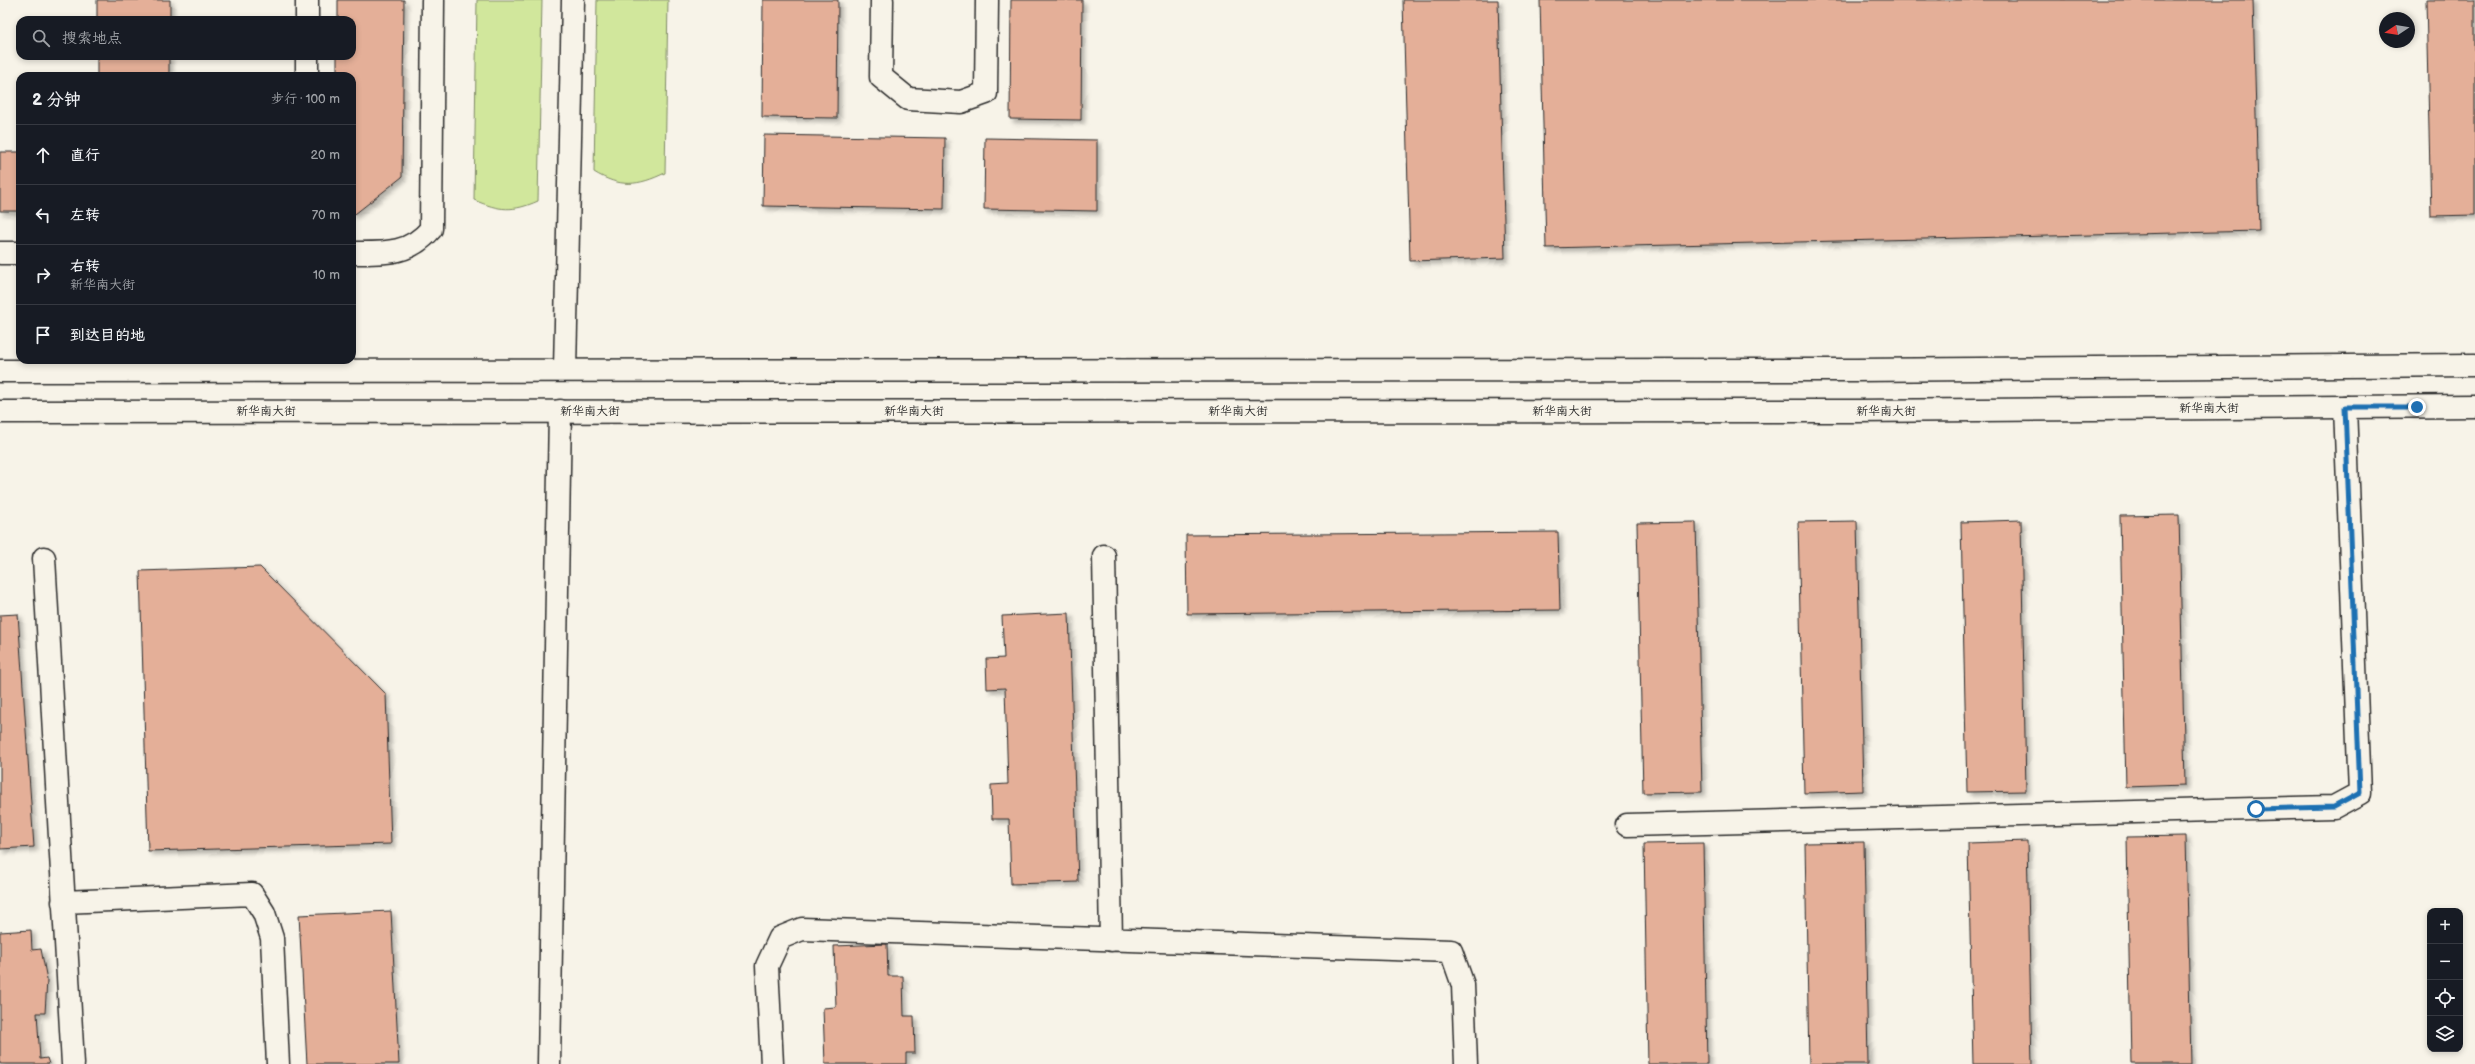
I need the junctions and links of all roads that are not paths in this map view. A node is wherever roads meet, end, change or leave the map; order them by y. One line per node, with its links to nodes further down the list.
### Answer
1 (307, 0): 6 (main road)
2 (433, 0): 11 (main road)
3 (573, 0): 14 (main road)
4 (882, 0): 5 (main road)
5 (987, 0)
6 (307, 16)
7 (307, 60): 8 (main road)
8 (307, 72)
9 (0, 253): 10 (main road)
10 (16, 253)
11 (356, 253)
12 (2475, 365): 14 (main road)
13 (0, 370): 14 (main road)
14 (565, 370)
15 (2475, 406): 16 (main road, 新华南大街)
16 (2345, 407): 17 (main road, 新华南大街); 21 (main road)
17 (560, 411): 18 (main road, 新华南大街); 26 (main road)
18 (0, 412)
19 (1104, 556): 23 (main road)
20 (44, 558): 22 (main road)
21 (1627, 825)
22 (63, 902): 24 (main road); 25 (main road)
23 (1111, 940): 27 (main road); 28 (main road)
24 (73, 1064)
25 (278, 1064)
26 (549, 1064)
27 (772, 1064)
28 (1466, 1064)

